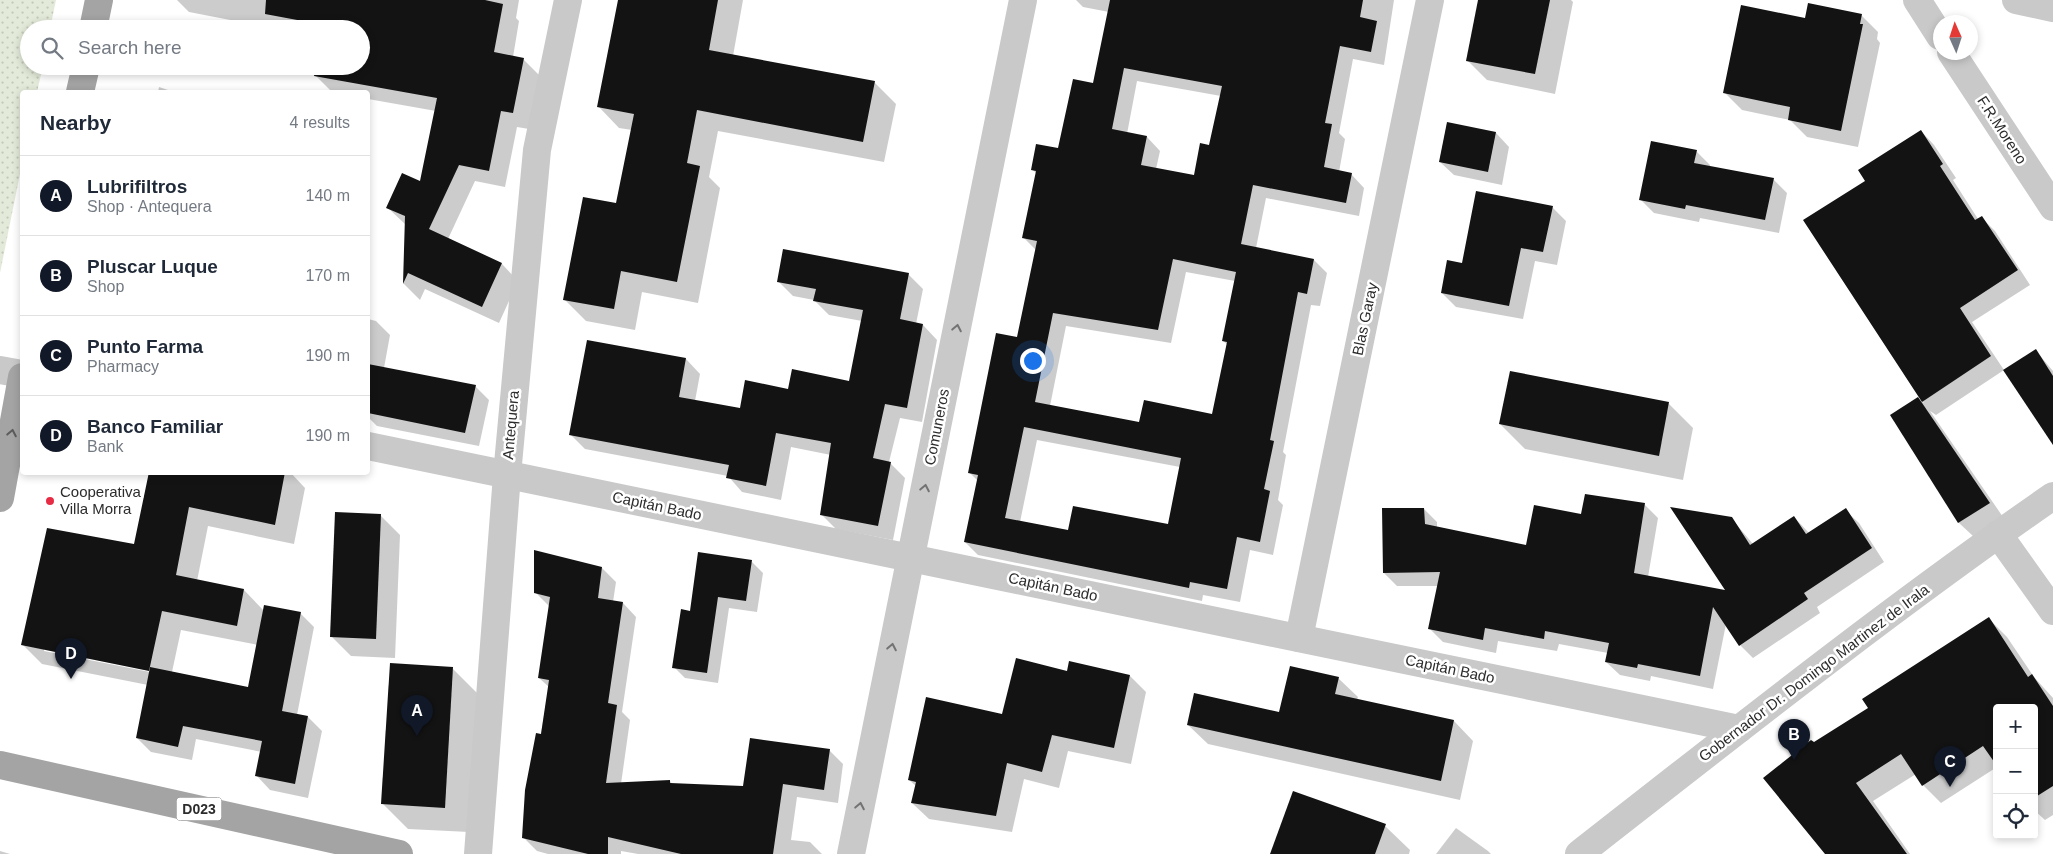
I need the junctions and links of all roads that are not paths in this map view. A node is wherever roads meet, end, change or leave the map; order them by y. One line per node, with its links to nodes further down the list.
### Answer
1 (99, 0): 8 (main road)
2 (568, 0): 18 (street, Antequera)
3 (1023, 0): 22 (street, Comuneros, one-way to 3)
4 (1430, 0): 24 (street, Blas Garay)
5 (1916, 0): 9 (street)
6 (2016, 0): 7 (street)
7 (2053, 8)
8 (95, 20)
9 (1933, 26)
10 (1956, 60): 13 (street, F.R.Moreno)
11 (84, 75): 12 (main road)
12 (80, 90)
13 (2053, 207)
14 (0, 370): 15 (street)
15 (20, 375)
16 (20, 387): 20 (main road, one-way to 16)
17 (370, 446): 18 (street, Capitán Bado)
18 (506, 474): 22 (street, Capitán Bado); 28 (street, Antequera)
19 (2053, 496): 21 (street, Gobernador Dr. Domingo Martinez de Irala)
20 (0, 498)
21 (1998, 534): 23 (street); 25 (street, Gobernador Dr. Domingo Martinez de Irala)
22 (910, 558): 24 (street, Capitán Bado); 29 (street, Comuneros, one-way to 22)
23 (2053, 611)
24 (1299, 638): 25 (street, Capitán Bado)
25 (1739, 729): 30 (street, Gobernador Dr. Domingo Martinez de Irala)
26 (0, 764): 27 (main road, D023)
27 (399, 854)
28 (478, 854)
29 (851, 854)
30 (1579, 854)

